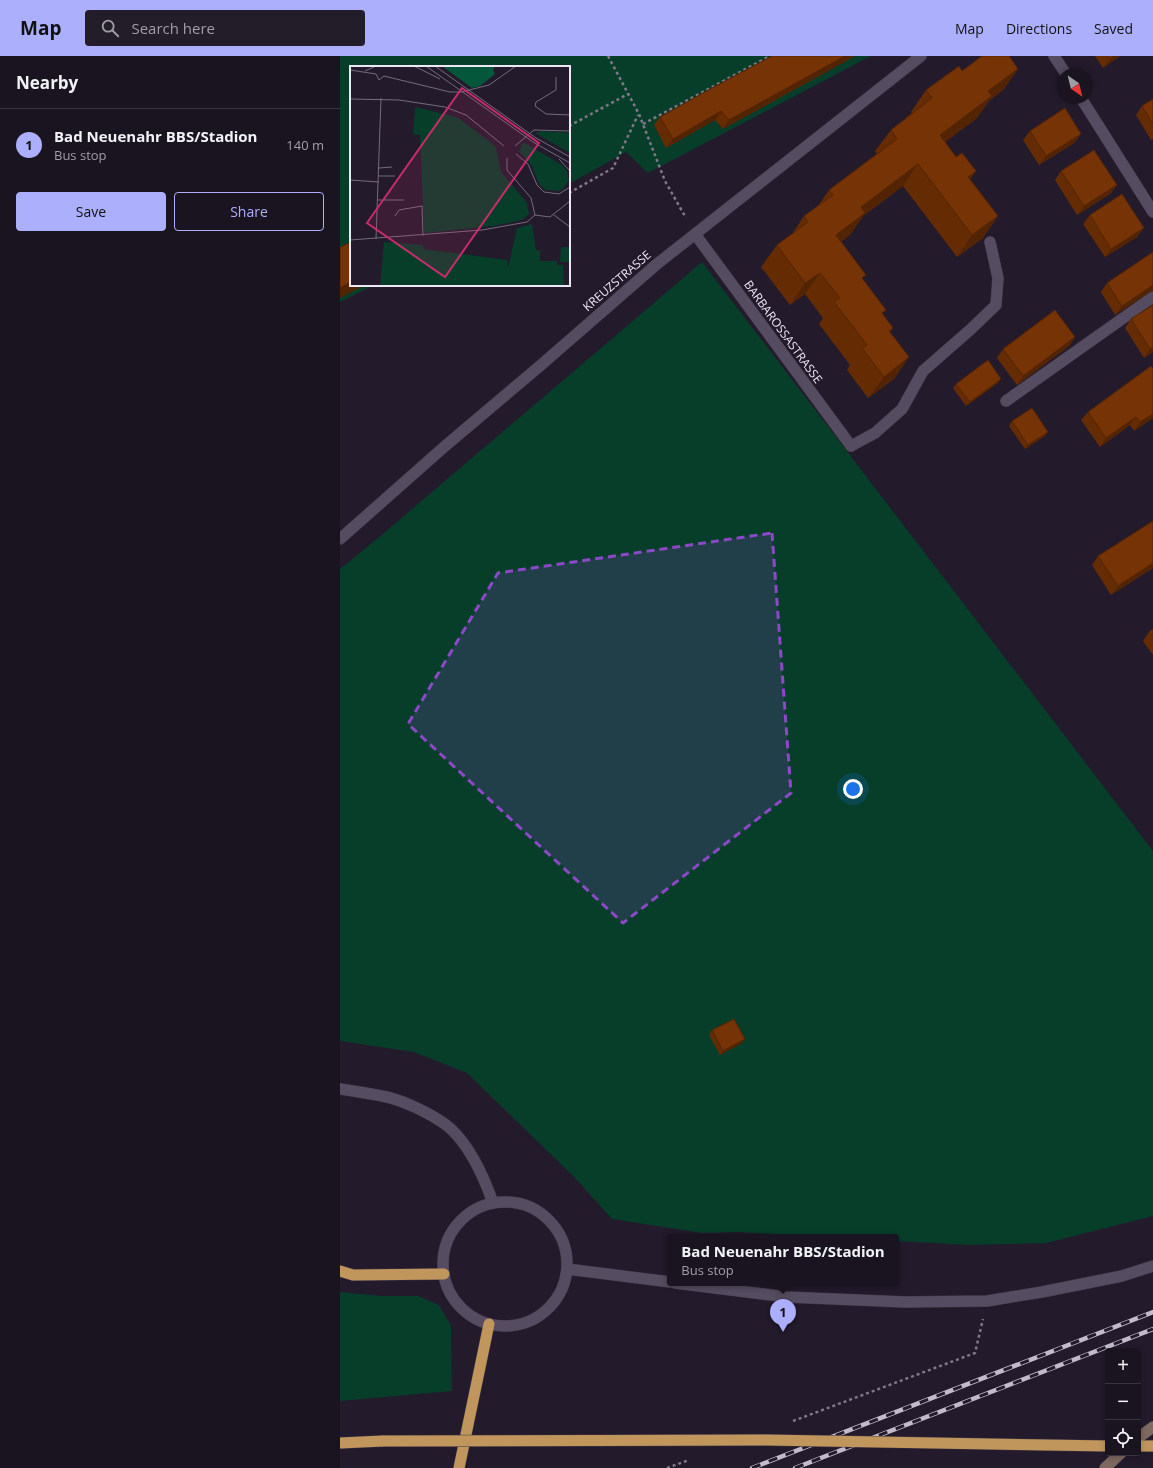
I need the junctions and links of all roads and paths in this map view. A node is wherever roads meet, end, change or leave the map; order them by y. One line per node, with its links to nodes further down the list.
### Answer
1 (608, 56): 6 (path)
2 (770, 56): 9 (path)
3 (921, 56): 13 (street, KREUZSTRASSE)
4 (1054, 56): 5 (street)
5 (1062, 68)
6 (628, 94): 8 (path); 10 (path)
7 (1085, 104): 12 (street)
8 (638, 114): 9 (path); 11 (path)
9 (643, 124): 13 (path)
10 (570, 125)
11 (570, 192)
12 (1153, 212)
13 (695, 234): 14 (street, BARBAROSSASTRASSE); 17 (street, KREUZSTRASSE)
14 (990, 242)
15 (1153, 297): 16 (street)
16 (1006, 401)
17 (340, 539)
18 (340, 1089): 19 (street)
19 (493, 1203): 21 (street); 23 (street)
20 (1153, 1266): 26 (street)
21 (567, 1269): 24 (street); 27 (street)
22 (340, 1271): 23 (highway)
23 (444, 1274): 27 (street)
24 (667, 1282)
25 (699, 1286): 26 (street)
26 (987, 1301): 28 (path)
27 (489, 1324): 37 (highway)
28 (791, 1422)
29 (1153, 1427): 30 (main road)
30 (1141, 1436)
31 (340, 1443): 32 (highway, bridge)
32 (1105, 1446)
33 (1141, 1446): 34 (highway)
34 (1153, 1446)
35 (1118, 1456): 39 (main road)
36 (696, 1457): 38 (path)
37 (459, 1468)
38 (666, 1468)
39 (1104, 1468)

